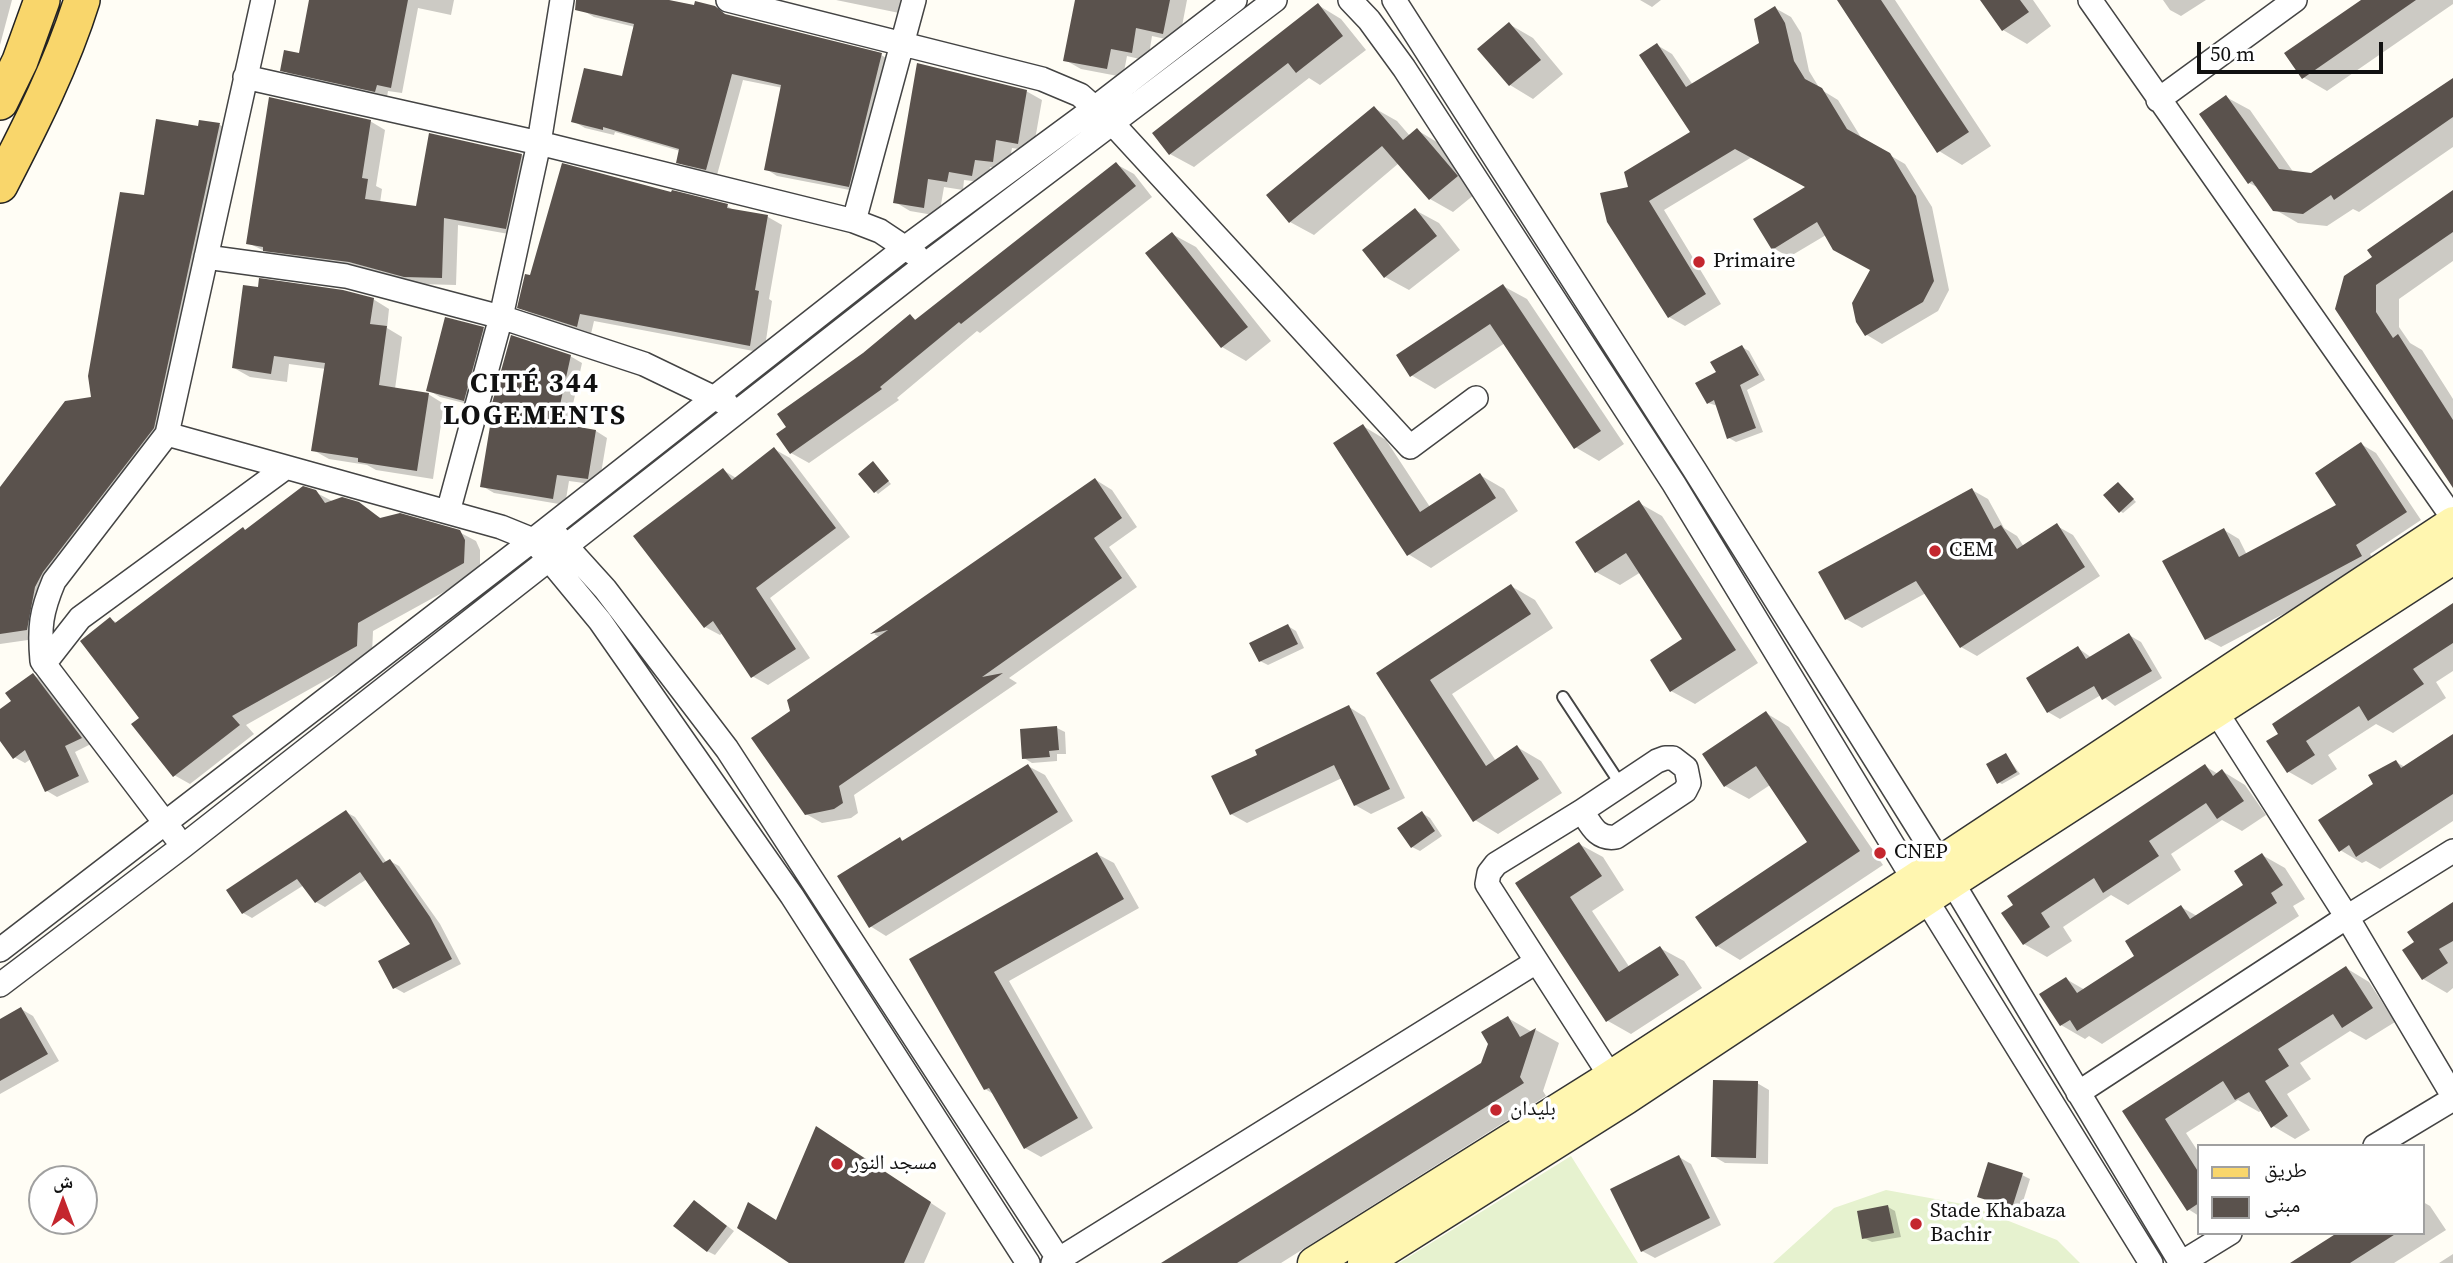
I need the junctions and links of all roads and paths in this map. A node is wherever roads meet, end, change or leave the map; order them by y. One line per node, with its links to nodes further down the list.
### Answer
1 (42, 0): 16 (main road)
2 (82, 0): 20 (main road)
3 (263, 0): 14 (street)
4 (562, 0): 19 (street)
5 (728, 0): 13 (street)
6 (914, 0): 13 (street)
7 (1235, 0): 17 (street)
8 (1275, 0): 18 (street)
9 (1350, 0): 46 (street)
10 (1394, 0): 46 (street)
11 (2090, 0): 15 (street)
12 (2295, 0): 15 (street)
13 (903, 45): 17 (street); 21 (street)
14 (245, 76): 19 (street); 23 (street)
15 (2158, 100): 32 (street)
16 (0, 102)
17 (1096, 107): 18 (street); 22 (street)
18 (1114, 124): 24 (street); 27 (street)
19 (539, 143): 21 (street); 25 (street)
20 (0, 185)
21 (854, 221): 22 (street)
22 (906, 247): 24 (street); 26 (street)
23 (206, 257): 25 (street); 29 (street)
24 (926, 264): 28 (street)
25 (501, 317): 26 (street); 31 (street)
26 (716, 398): 28 (street); 33 (street)
27 (1476, 398)
28 (738, 411): 34 (street)
29 (167, 434): 30 (street); 36 (street)
30 (285, 468): 31 (street); 36 (street)
31 (448, 512): 33 (street)
32 (2453, 520): 38 (street)
33 (541, 534): 34 (street); 43 (street)
34 (558, 552): 39 (street); 40 (street); 44 (street)
35 (2453, 558): 38 (street)
36 (44, 664): 43 (street)
37 (1563, 697): 41 (lane)
38 (2209, 700): 46 (street); 47 (street)
39 (727, 749): 40 (street); 50 (street)
40 (702, 767): 52 (street)
41 (1621, 785): 42 (street); 42 (street)
42 (1582, 811): 49 (street)
43 (166, 824): 44 (street); 48 (street)
44 (183, 847): 51 (street)
45 (2453, 851): 47 (street)
46 (1933, 881): 53 (street); 54 (street); 62 (street)
47 (2347, 917): 54 (street); 55 (street)
48 (0, 950)
49 (1536, 962): 53 (street); 58 (street)
50 (876, 977): 52 (street); 58 (street)
51 (0, 985)
52 (855, 991): 59 (street)
53 (1618, 1088): 60 (street); 61 (street)
54 (2078, 1093): 63 (street)
55 (2453, 1097): 56 (street)
56 (2378, 1144)
57 (2227, 1235): 63 (street)
58 (1058, 1262)
59 (1028, 1263)
60 (1314, 1263)
61 (1364, 1263)
62 (2151, 1263)
63 (2181, 1263)

